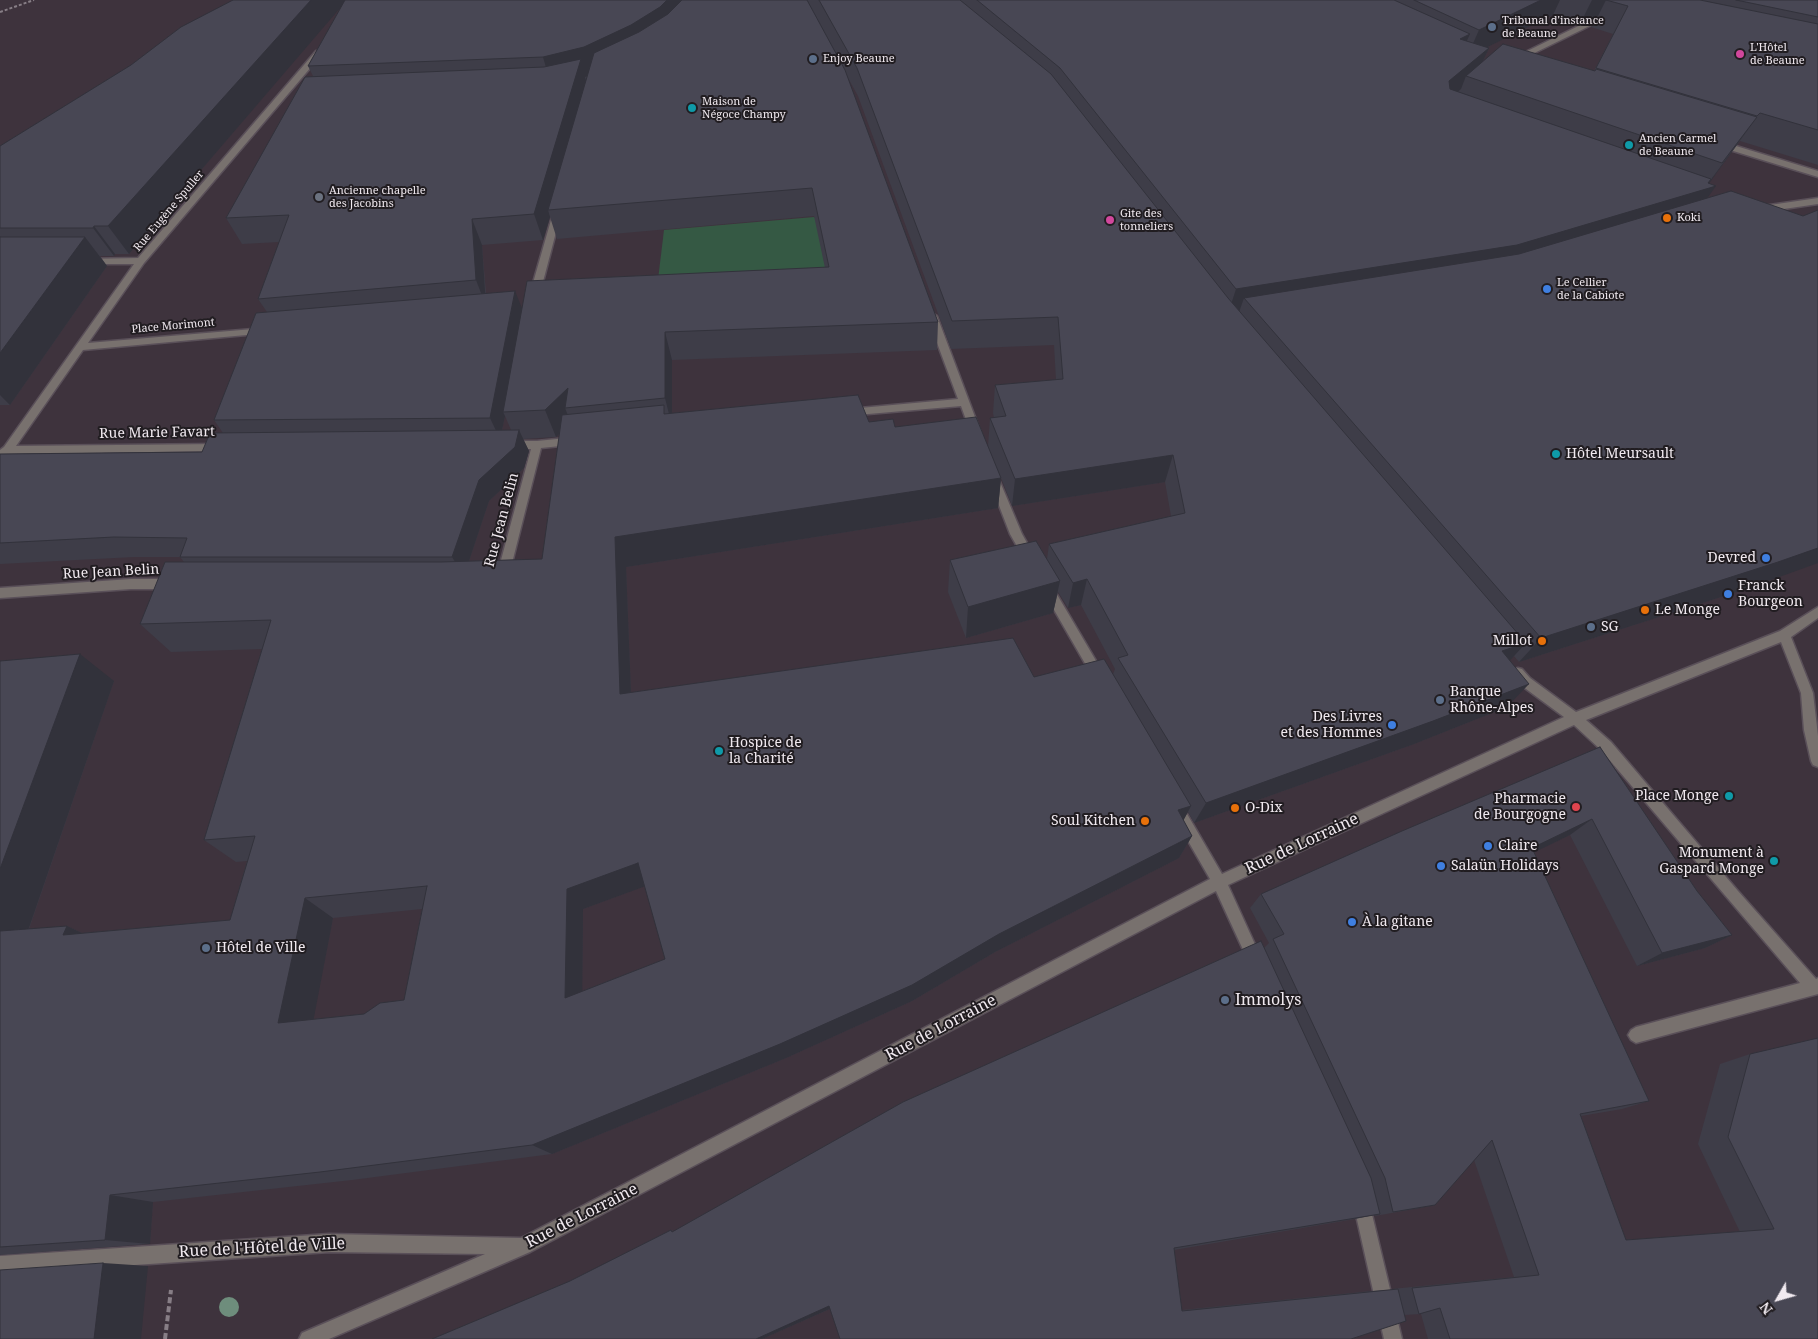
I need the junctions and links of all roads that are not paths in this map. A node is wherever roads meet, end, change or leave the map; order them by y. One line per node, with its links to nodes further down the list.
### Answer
1 (1618, 10): 3 (street)
2 (328, 43): 12 (street, Rue Eugène Spuller)
3 (1505, 64)
4 (1708, 140): 5 (street)
5 (1818, 174)
6 (561, 200): 13 (street)
7 (1818, 201): 8 (street)
8 (1783, 208): 9 (street); 10 (street)
9 (1758, 209)
10 (1792, 212)
11 (76, 261): 12 (street)
12 (142, 261): 16 (street, Rue Eugène Spuller)
13 (531, 307)
14 (930, 309): 17 (street)
15 (270, 330): 16 (street, Place Morimont)
16 (83, 347): 24 (street, Rue Eugène Spuller)
17 (963, 402): 18 (street); 22 (street)
18 (834, 415)
19 (587, 440): 21 (street)
20 (504, 441): 21 (street)
21 (537, 445): 26 (street, Rue Jean Belin)
22 (981, 446)
23 (228, 448): 24 (street, Rue Marie Favart)
24 (4, 453)
25 (988, 464): 32 (street)
26 (490, 583)
27 (181, 584): 28 (street, Rue Jean Belin)
28 (0, 593)
29 (1818, 612): 30 (street)
30 (1784, 635): 33 (street); 34 (street)
31 (1513, 667): 33 (street)
32 (1105, 687)
33 (1575, 718): 36 (street, Rue de Lorraine); 38 (street)
34 (1818, 761)
35 (1170, 798): 36 (street)
36 (1219, 882): 37 (street); 41 (street, Rue de Lorraine)
37 (1262, 976)
38 (1816, 987): 39 (street)
39 (1636, 1035)
40 (1357, 1184): 44 (street)
41 (524, 1246): 42 (street, Rue de l'Hôtel de Ville); 43 (street, Rue de Lorraine)
42 (0, 1265)
43 (308, 1339)
44 (1393, 1339)

